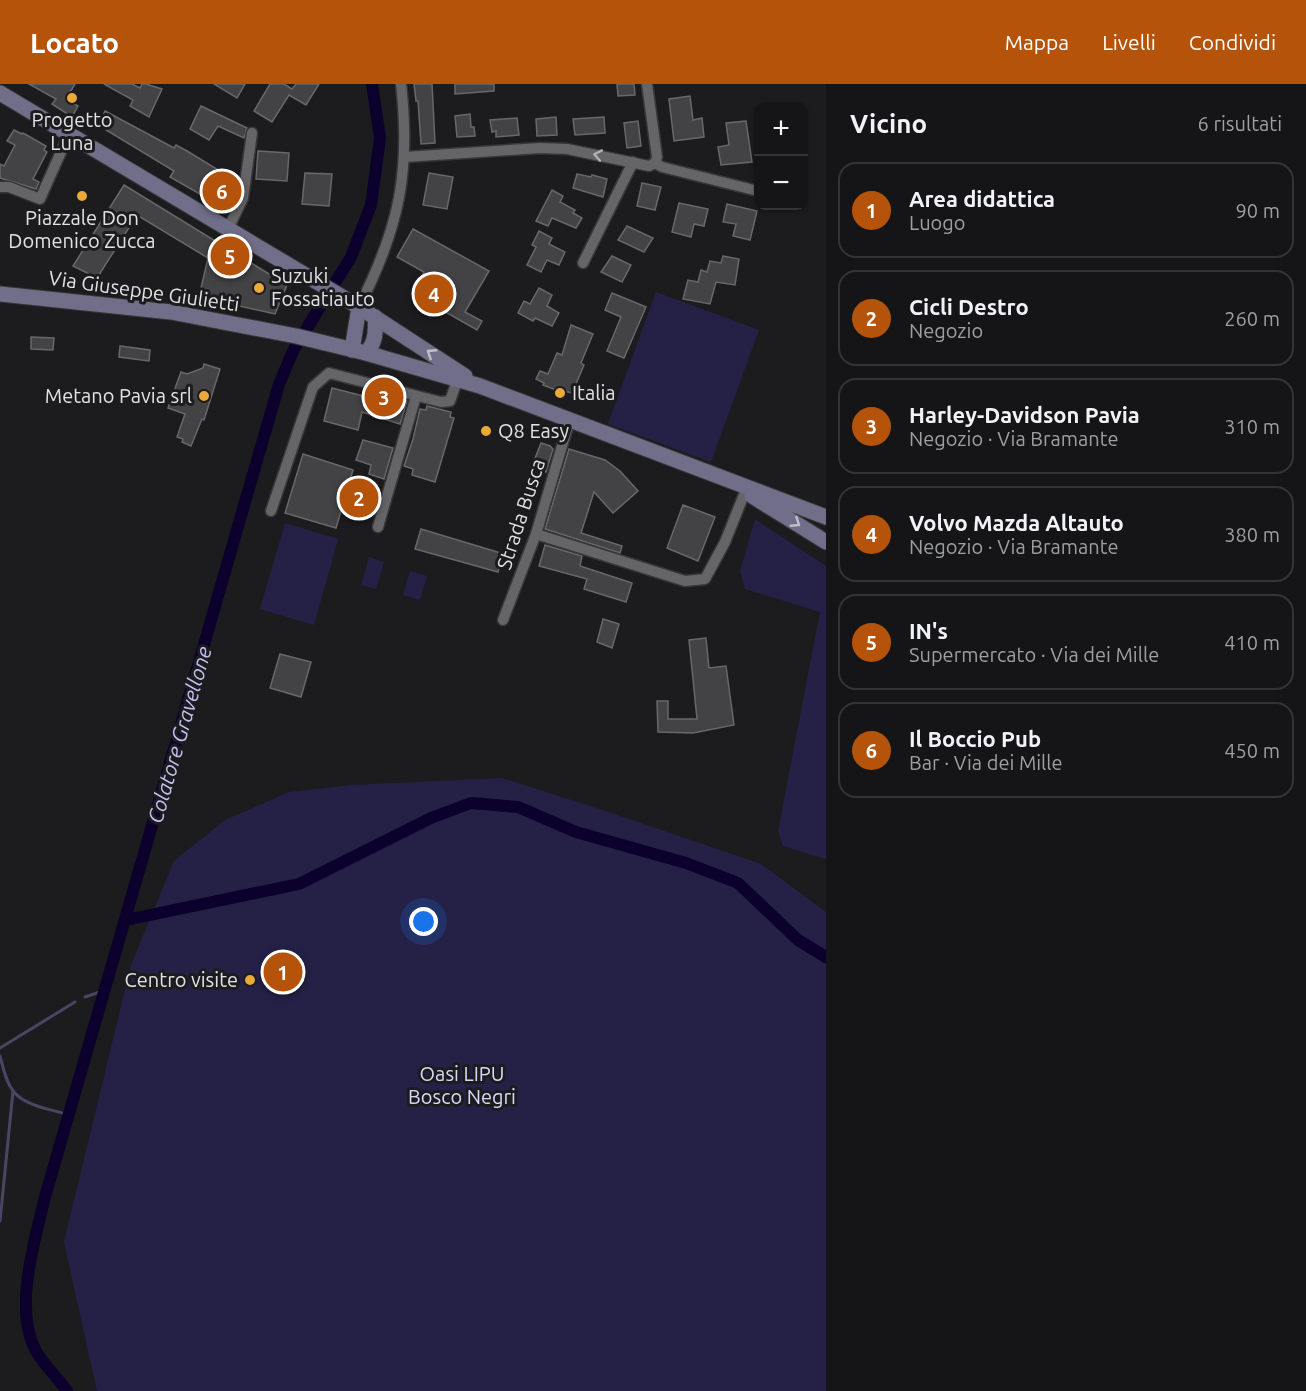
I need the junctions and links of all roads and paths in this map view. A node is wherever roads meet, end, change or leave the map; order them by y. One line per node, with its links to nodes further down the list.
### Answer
1 (401, 84): 6 (street)
2 (647, 84): 8 (street)
3 (0, 93): 5 (main road)
4 (252, 133): 11 (street)
5 (69, 134): 9 (street); 11 (main road)
6 (405, 157): 7 (street, one-way to 6); 14 (street)
7 (633, 162): 8 (street); 12 (street)
8 (655, 163): 10 (street)
9 (0, 187)
10 (754, 190)
11 (228, 229): 14 (main road)
12 (583, 263)
13 (0, 294): 16 (main road, Via Giuseppe Giulietti)
14 (359, 307): 15 (main road); 16 (main road)
15 (375, 317): 16 (main road); 18 (main road, one-way to 15)
16 (359, 351): 17 (main road, Via Giuseppe Giulietti)
17 (458, 378): 18 (main road, Via Giuseppe Giulietti); 19 (street)
18 (480, 386): 20 (main road)
19 (416, 396): 23 (street); 25 (street)
20 (570, 418): 21 (main road); 26 (street, Strada Busca)
21 (730, 481): 22 (main road); 24 (main road)
22 (745, 492): 26 (street); 27 (main road, one-way to 27)
23 (271, 511)
24 (826, 517)
25 (378, 527)
26 (536, 534): 28 (street, Strada Busca)
27 (826, 542)
28 (503, 620)

